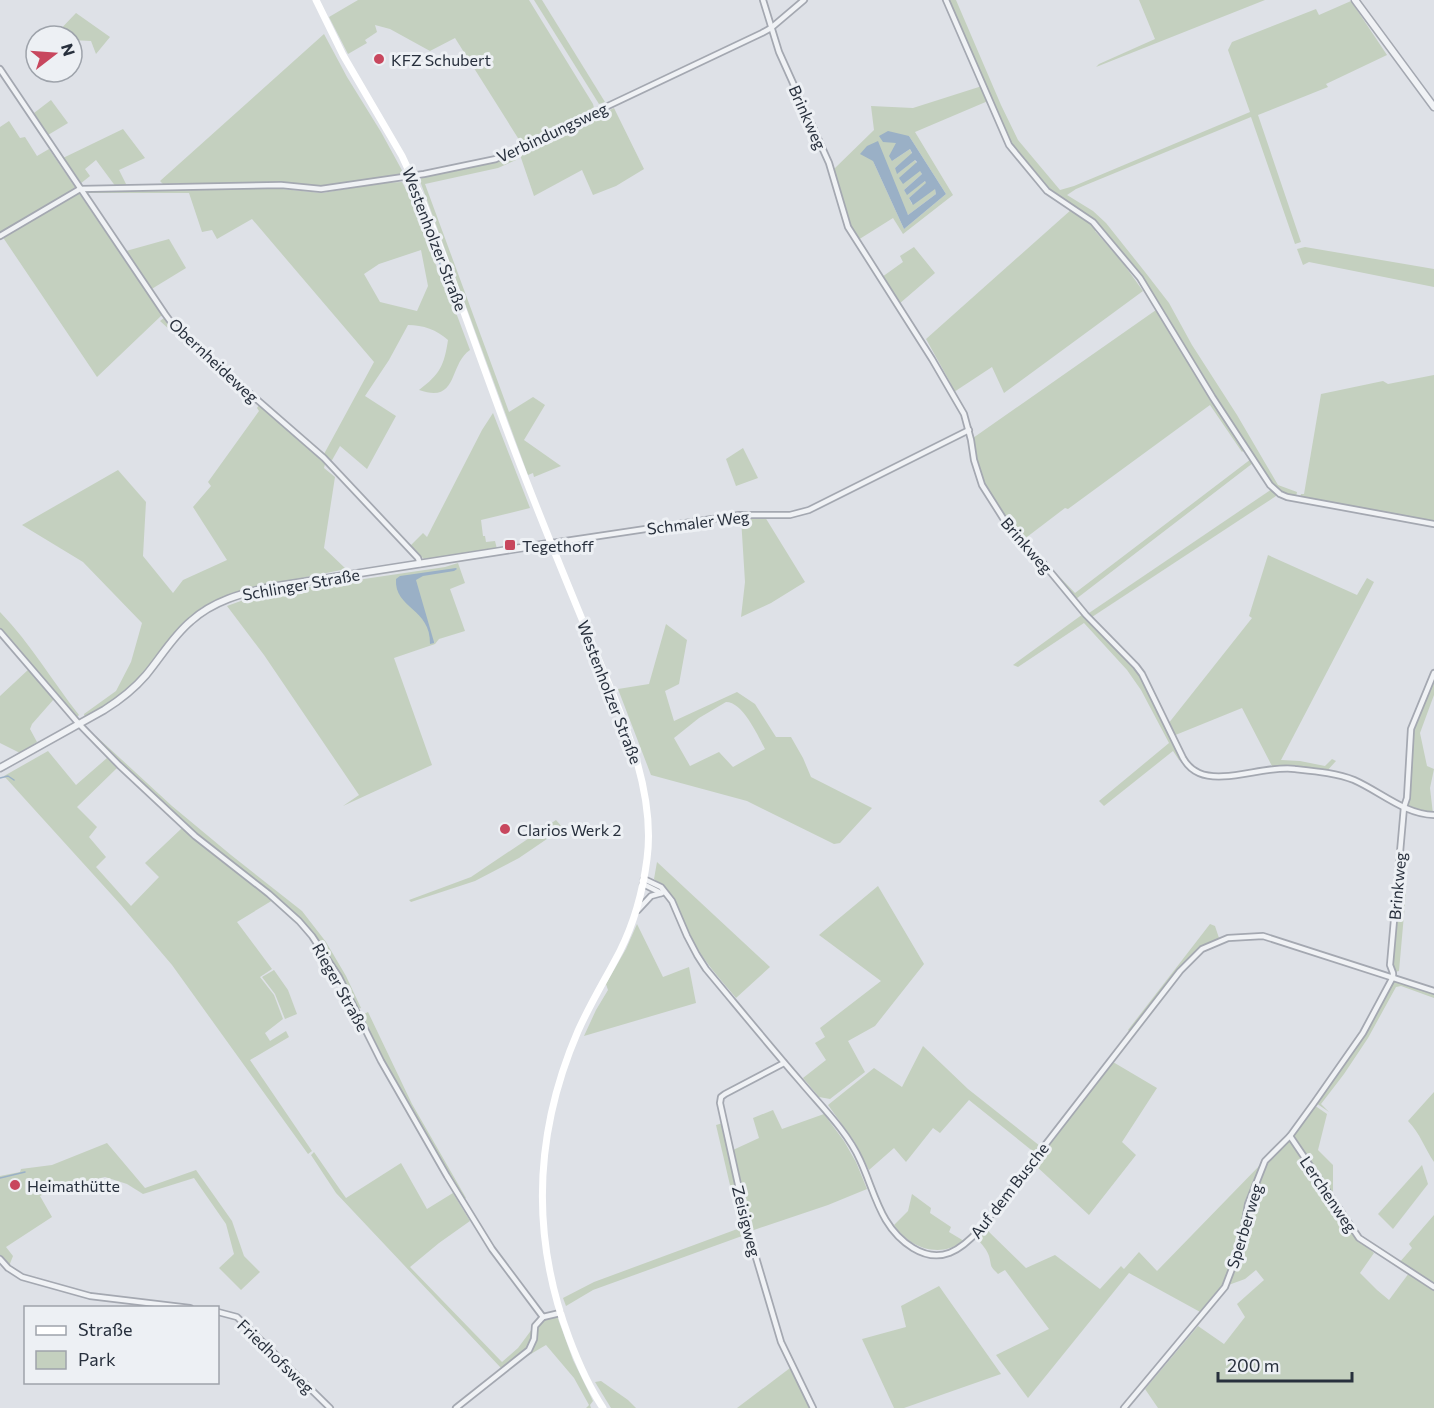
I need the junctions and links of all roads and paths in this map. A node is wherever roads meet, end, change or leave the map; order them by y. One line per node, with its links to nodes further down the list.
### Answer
1 (316, 0): 9 (main road, Westenholzer Straße)
2 (763, 0): 6 (street, Brinkweg)
3 (804, 0): 6 (street, Verbindungsweg)
4 (945, 0): 13 (street)
5 (1355, 0): 8 (street)
6 (771, 28): 9 (street, Verbindungsweg); 12 (street, Brinkweg)
7 (0, 69): 10 (street, Obernheideweg)
8 (1434, 107)
9 (412, 176): 10 (street, Verbindungsweg); 14 (main road, Westenholzer Straße)
10 (80, 189): 11 (street, Verbindungsweg); 15 (street, Obernheideweg)
11 (0, 236)
12 (969, 430): 14 (street, Schmaler Weg); 20 (street, Brinkweg)
13 (1434, 524)
14 (552, 543): 15 (street, Schlinger Straße); 22 (main road, Westenholzer Straße)
15 (420, 564): 18 (street, Schlinger Straße)
16 (0, 632): 18 (street, Rieger Straße)
17 (1434, 673): 20 (street)
18 (79, 724): 19 (street, Schlinger Straße); 36 (street, Rieger Straße)
19 (0, 768)
20 (1404, 807): 21 (street, Brinkweg); 25 (street, Brinkweg)
21 (1434, 815)
22 (644, 881): 23 (street); 24 (main road, Westenholzer Straße)
23 (664, 894): 24 (street); 29 (street, Auf dem Busche)
24 (634, 914): 35 (main road, Westenholzer Straße)
25 (1390, 965): 26 (street, Brinkweg); 27 (street, Brinkweg)
26 (1384, 974): 27 (street, Auf dem Busche); 29 (street, Auf dem Busche)
27 (1393, 977): 28 (street, Auf dem Busche); 30 (street, Sperberweg)
28 (1434, 991)
29 (784, 1063): 40 (street, Zeisigweg)
30 (1290, 1136): 32 (street, Lerchenweg); 41 (street, Sperberweg)
31 (0, 1259): 33 (street)
32 (1434, 1287)
33 (173, 1306)
34 (219, 1312): 37 (street, Friedhofsweg)
35 (560, 1313): 36 (street); 39 (main road, Westenholzer Straße)
36 (543, 1317): 38 (street)
37 (330, 1408)
38 (456, 1408)
39 (603, 1408)
40 (813, 1408)
41 (1124, 1408)

